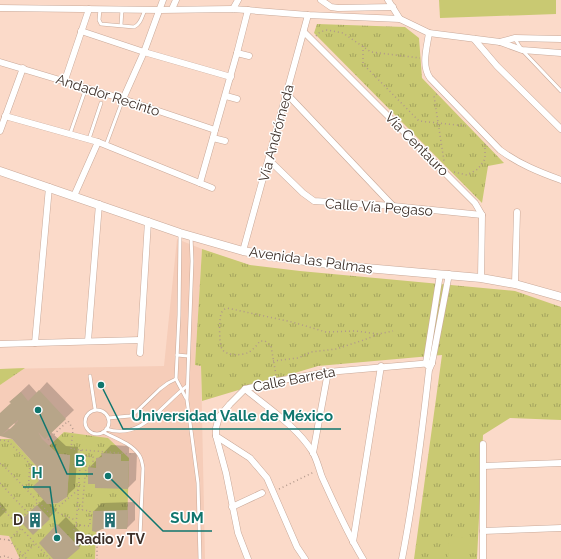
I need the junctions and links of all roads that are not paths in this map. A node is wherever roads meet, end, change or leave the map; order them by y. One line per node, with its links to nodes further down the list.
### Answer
1 (163, 0): 14 (street)
2 (176, 0): 11 (street)
3 (238, 0): 12 (street)
4 (321, 0): 6 (street)
5 (388, 0): 6 (street)
6 (393, 7): 17 (street)
7 (0, 8): 8 (street)
8 (89, 9): 9 (street); 19 (street)
9 (100, 9): 10 (street); 18 (lane)
10 (122, 9): 13 (street); 18 (lane)
11 (172, 9): 12 (street); 14 (street)
12 (234, 9): 15 (street)
13 (145, 10): 14 (street); 18 (lane)
14 (160, 10): 27 (street)
15 (248, 10): 16 (street); 29 (street)
16 (308, 14): 17 (street); 20 (street, Vía Andrómeda)
17 (400, 18): 21 (street)
18 (121, 25)
19 (81, 31): 27 (street); 34 (street)
20 (304, 32): 37 (street, Vía Andrómeda); 62 (street, Vía Centauro)
21 (429, 33): 23 (street); 54 (street)
22 (515, 38): 24 (street); 25 (street); 26 (lane)
23 (474, 39): 25 (street); 43 (street)
24 (561, 39)
25 (500, 42): 26 (street)
26 (522, 50): 28 (street); 36 (lane)
27 (144, 52): 33 (street); 39 (street)
28 (561, 52)
29 (237, 53): 30 (street); 33 (street)
30 (249, 56)
31 (0, 62): 32 (street, Andador Recinto)
32 (23, 68): 34 (street, Andador Recinto); 42 (street)
33 (230, 77): 38 (street)
34 (65, 80): 35 (street, Andador Recinto)
35 (86, 87): 39 (street, Andador Recinto); 46 (lane)
36 (561, 91)
37 (286, 93): 52 (street, Vía Andrómeda); 60 (street)
38 (226, 96): 40 (street); 44 (street)
39 (123, 99): 44 (street, Andador Recinto); 51 (lane)
40 (237, 99)
41 (100, 103): 48 (lane)
42 (5, 116): 45 (street); 46 (street)
43 (561, 129)
44 (215, 130): 47 (street)
45 (0, 131)
46 (70, 134): 48 (street)
47 (213, 138): 49 (street); 55 (street)
48 (89, 139): 50 (street)
49 (224, 141)
50 (98, 142): 51 (street); 58 (street)
51 (106, 145): 55 (street)
52 (269, 160): 60 (street, Calle Vía Pegaso); 66 (street, Vía Andrómeda)
53 (0, 171): 56 (street, Avenida las Palmas)
54 (561, 180)
55 (200, 183): 57 (street)
56 (49, 187): 58 (street, Avenida las Palmas); 74 (street)
57 (212, 188)
58 (74, 196): 59 (street, Avenida las Palmas)
59 (99, 204): 63 (street, Avenida las Palmas); 73 (street)
60 (393, 206): 62 (street, Calle Vía Pegaso)
61 (517, 212): 70 (street)
62 (482, 215): 69 (street)
63 (148, 221): 64 (street, Avenida las Palmas); 72 (street)
64 (180, 233): 65 (street, Avenida las Palmas); 77 (lane)
65 (191, 235): 66 (street, Avenida las Palmas); 78 (lane)
66 (243, 250): 67 (street, Avenida las Palmas)
67 (440, 274): 68 (street, Avenida las Palmas); 79 (street)
68 (449, 274): 69 (street, Avenida las Palmas); 79 (street)
69 (481, 278): 70 (street, Avenida las Palmas)
70 (515, 284): 71 (street, Avenida las Palmas)
71 (561, 297)
72 (140, 340): 73 (street); 76 (street)
73 (88, 341): 74 (street)
74 (35, 343): 75 (street)
75 (0, 344)
76 (140, 352)
77 (177, 355): 78 (lane); 83 (lane)
78 (188, 356): 84 (lane)
79 (429, 363): 80 (street, Calle Barreta); 106 (street)
80 (381, 366): 81 (street, Calle Barreta); 101 (street)
81 (328, 372): 85 (street, Calle Barreta); 93 (street)
82 (90, 376): 88 (lane)
83 (176, 379): 86 (lane); 89 (lane)
84 (187, 386): 86 (lane); 87 (lane)
85 (245, 389): 91 (street, Calle Barreta); 93 (street)
86 (182, 390): 87 (lane); 90 (lane)
87 (187, 400): 102 (lane)
88 (96, 410): 89 (lane); 90 (lane)
89 (108, 418): 90 (lane)
90 (105, 431): 100 (lane)
91 (216, 436): 97 (street, Calle Barreta); 104 (street)
92 (484, 444): 95 (street)
93 (313, 453): 101 (street)
94 (561, 463): 95 (street)
95 (484, 466): 99 (street)
96 (262, 493): 97 (street)
97 (232, 506): 103 (street, Calle Barreta)
98 (561, 528): 99 (street)
99 (483, 530): 107 (street)
100 (140, 536)
101 (353, 543): 105 (street)
102 (200, 559)
103 (248, 559)
104 (305, 559)
105 (363, 559)
106 (402, 559)
107 (483, 559)

